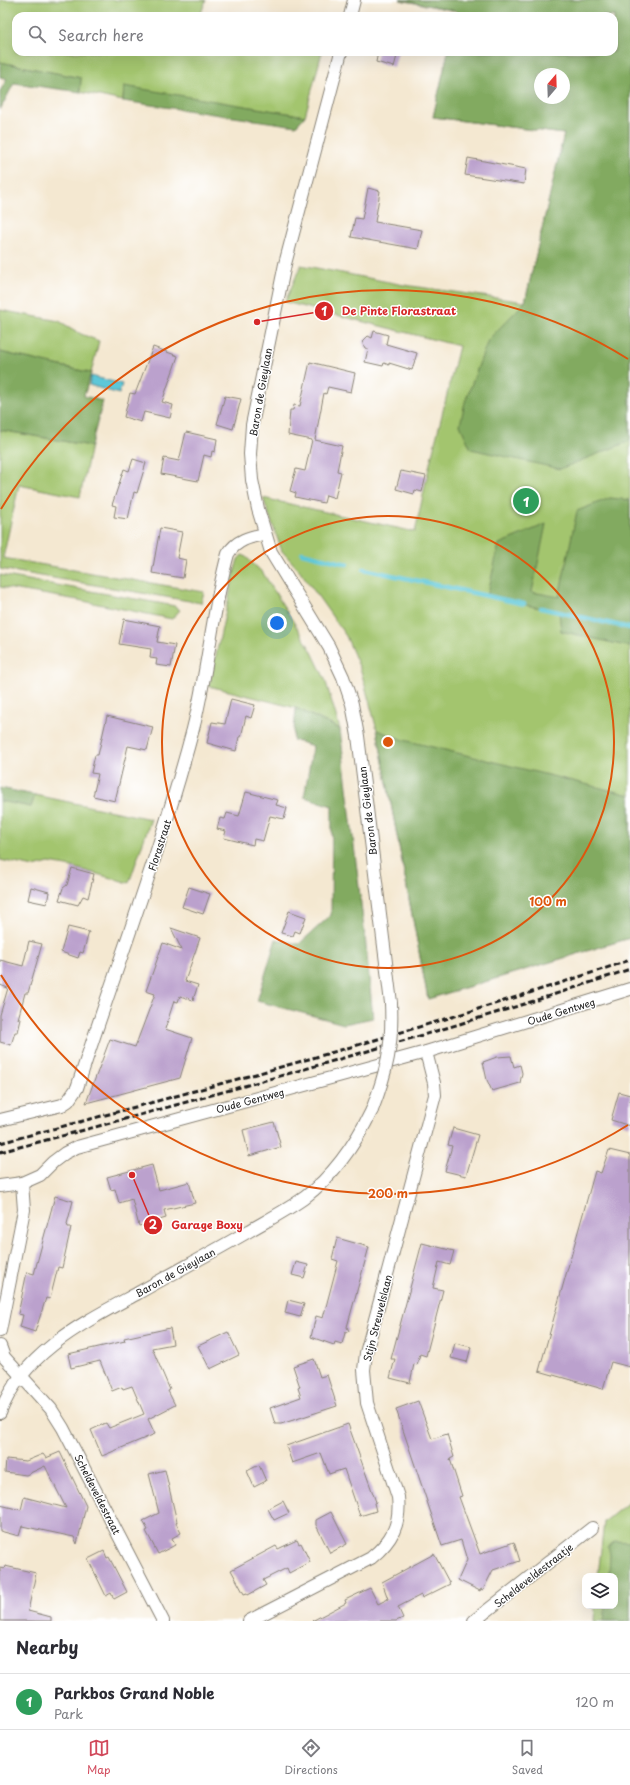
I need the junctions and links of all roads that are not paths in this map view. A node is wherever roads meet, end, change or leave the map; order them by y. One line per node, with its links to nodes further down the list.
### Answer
1 (354, 0): 2 (street)
2 (351, 12)
3 (340, 56): 4 (street, Baron de Gieylaan)
4 (264, 534): 7 (street, Florastraat); 12 (street, Baron de Gieylaan, bridge)
5 (630, 989): 6 (street, Oude Gentweg)
6 (426, 1052): 8 (street, Oude Gentweg); 16 (street, Stijn Streuvelslaan)
7 (0, 1120)
8 (22, 1184): 9 (street); 10 (street)
9 (0, 1186)
10 (0, 1331)
11 (0, 1346): 12 (street)
12 (21, 1376): 13 (street, Baron de Gieylaan); 15 (street, Scheldeveldestraat)
13 (0, 1413)
14 (592, 1528): 17 (street, Scheldeveldestraatje)
15 (163, 1621)
16 (249, 1621)
17 (474, 1621)

